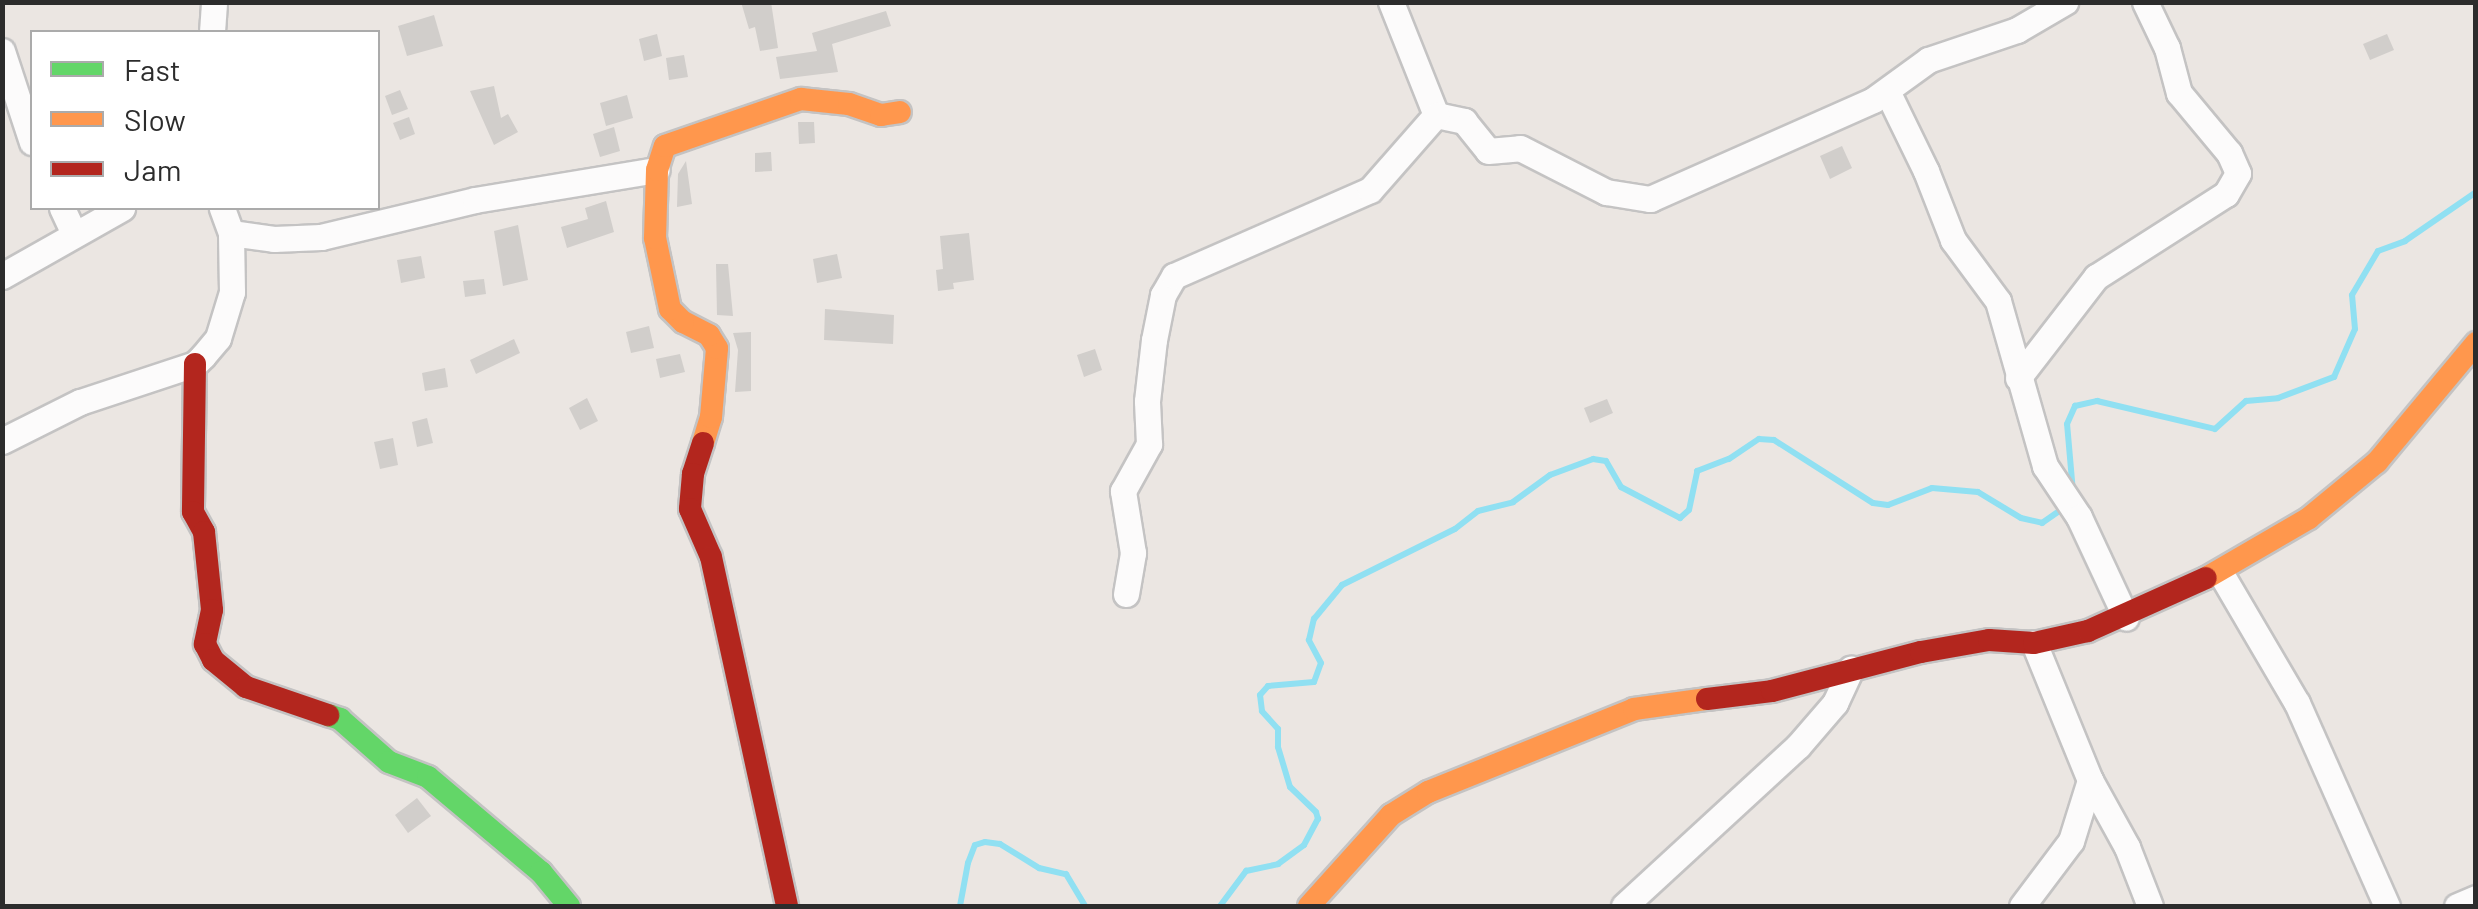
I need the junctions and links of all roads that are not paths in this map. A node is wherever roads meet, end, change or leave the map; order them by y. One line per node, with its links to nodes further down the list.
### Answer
1 (214, 2): 5 (street)
2 (1390, 2): 9 (street)
3 (2065, 2): 7 (street)
4 (2145, 2): 19 (street)
5 (212, 30)
6 (2, 51): 10 (street)
7 (1887, 90): 9 (street); 19 (street)
8 (900, 112): 11 (street)
9 (1436, 114): 22 (street)
10 (30, 136)
11 (656, 170): 14 (street); 29 (street)
12 (63, 210): 15 (street)
13 (118, 210): 15 (street)
14 (223, 215): 18 (street)
15 (74, 234): 16 (street)
16 (2, 276)
17 (2476, 343): 21 (street)
18 (194, 364): 20 (street); 28 (street)
19 (2018, 378): 23 (street)
20 (2, 441)
21 (2220, 572): 23 (street); 34 (street)
22 (1126, 594)
23 (2126, 618): 24 (street)
24 (2034, 644): 25 (street); 26 (street)
25 (1851, 668): 30 (street); 31 (street)
26 (2090, 780): 32 (street); 33 (street)
27 (2476, 898): 35 (street)
28 (569, 906)
29 (786, 906)
30 (1309, 906)
31 (1624, 906)
32 (2022, 906)
33 (2150, 906)
34 (2387, 906)
35 (2457, 906)

